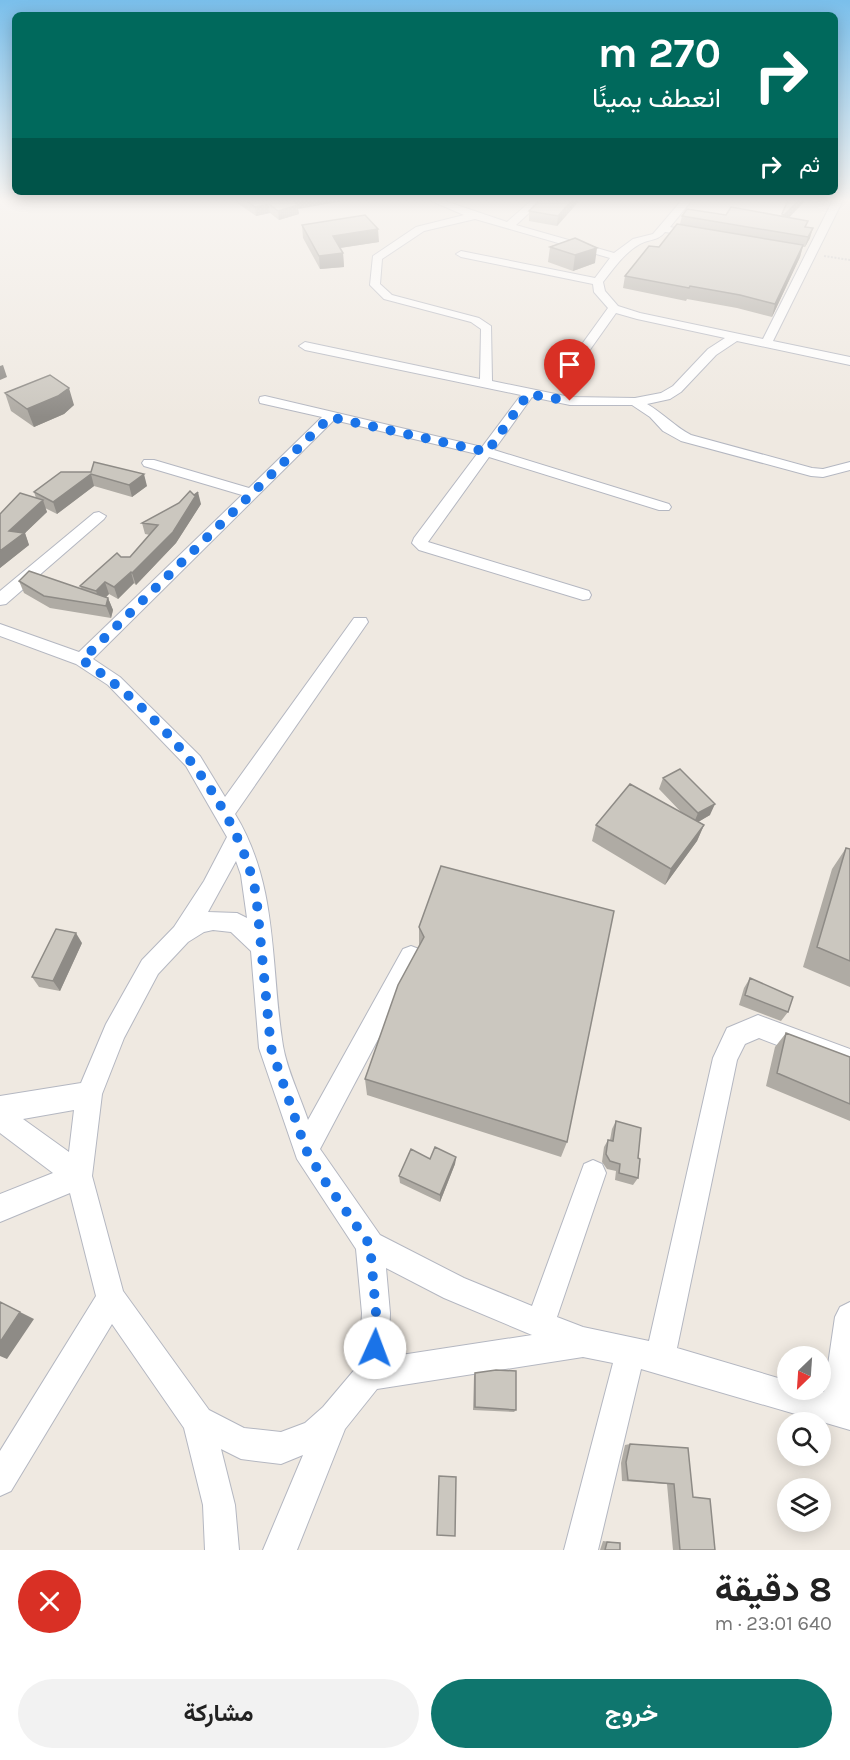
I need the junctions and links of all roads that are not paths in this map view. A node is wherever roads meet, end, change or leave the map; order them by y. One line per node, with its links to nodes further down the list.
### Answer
1 (376, 272): 12 (street)
2 (551, 272): 5 (street)
3 (605, 272): 5 (street)
4 (798, 272): 8 (street)
5 (598, 282): 6 (street)
6 (614, 308): 7 (street); 10 (street)
7 (733, 338): 8 (street); 15 (street)
8 (766, 345): 11 (street)
9 (305, 346): 12 (street)
10 (578, 358)
11 (850, 361)
12 (486, 385): 13 (street)
13 (528, 394): 15 (street); 17 (street)
14 (265, 400): 16 (street)
15 (635, 402): 19 (street)
16 (330, 417): 17 (street); 20 (street)
17 (487, 452): 21 (street); 23 (street)
18 (149, 463): 20 (street)
19 (850, 466)
20 (252, 493): 27 (street)
21 (664, 507)
22 (99, 516): 24 (street)
23 (583, 595)
24 (0, 600)
25 (360, 622): 28 (street)
26 (0, 630): 27 (street)
27 (82, 660): 28 (street)
28 (224, 813): 29 (street)
29 (238, 837): 30 (street); 31 (street)
30 (180, 935): 31 (street); 34 (street)
31 (262, 947): 37 (street)
32 (411, 957): 37 (street)
33 (850, 1061): 46 (street)
34 (89, 1094): 35 (street); 39 (street)
35 (0, 1109)
36 (0, 1117): 39 (street)
37 (306, 1150): 41 (street)
38 (593, 1173): 44 (street)
39 (79, 1176): 40 (street); 42 (street)
40 (0, 1208)
41 (370, 1245): 44 (street); 47 (street)
42 (111, 1298): 50 (street); 51 (street)
43 (850, 1317): 48 (street)
44 (540, 1324): 45 (street)
45 (583, 1342): 46 (street); 47 (street)
46 (645, 1355): 48 (street); 54 (street)
47 (369, 1375): 49 (street)
48 (843, 1413)
49 (334, 1418): 50 (street); 53 (street)
50 (198, 1421): 52 (street)
51 (0, 1480)
52 (222, 1550)
53 (280, 1550)
54 (581, 1550)

